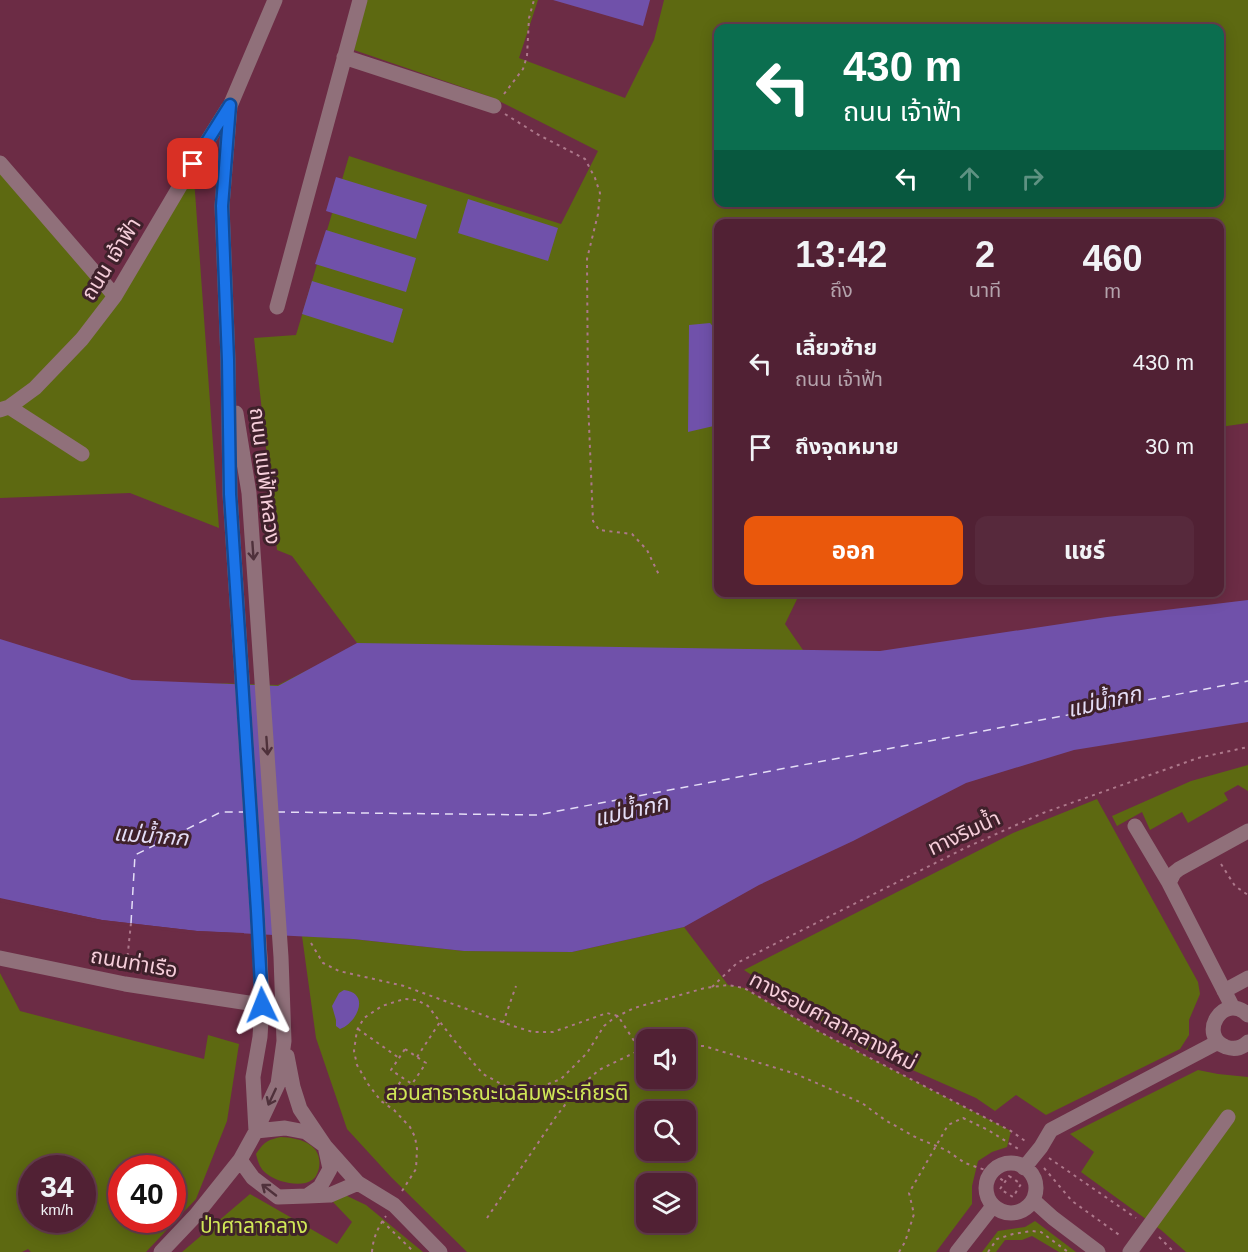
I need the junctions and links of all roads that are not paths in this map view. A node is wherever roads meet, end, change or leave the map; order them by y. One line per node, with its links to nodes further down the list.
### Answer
1 (275, 0): 4 (street, ถนน แม่ฟ้าหลวง)
2 (360, 0): 3 (street)
3 (344, 57): 5 (street); 8 (street)
4 (230, 105): 7 (street, ถนน เจ้าฟ้า); 9 (street, ถนน แม่ฟ้าหลวง)
5 (494, 106)
6 (0, 163): 7 (street)
7 (115, 296): 10 (street, ถนน เจ้าฟ้า)
8 (277, 307)
9 (228, 360): 18 (street, ถนน แม่ฟ้าหลวง); 21 (street, ถนน แม่ฟ้าหลวง, one-way to 21)
10 (4, 408): 11 (street)
11 (82, 454)
12 (1135, 826): 14 (street)
13 (1248, 831): 14 (street)
14 (1169, 883): 17 (street)
15 (0, 958): 18 (street, ถนนท่าเรือ)
16 (1248, 978): 17 (street)
17 (1224, 991): 19 (street)
18 (262, 1005): 25 (street, ถนน แม่ฟ้าหลวง)
19 (1233, 1008): 20 (street); 22 (street)
20 (1248, 1016)
21 (284, 1041): 25 (street, ถนน แม่ฟ้าหลวง, one-way to 25); 26 (street)
22 (1218, 1042): 23 (street); 28 (street)
23 (1248, 1042)
24 (1228, 1117): 33 (street)
25 (256, 1131): 26 (street); 27 (street, ถนน แม่ฟ้าหลวง)
26 (325, 1146): 29 (street); 30 (street)
27 (240, 1160): 30 (street, one-way to 27); 34 (street, ถนน แม่ฟ้าหลวง)
28 (1028, 1162): 31 (street); 32 (street)
29 (358, 1183): 30 (street); 35 (street)
30 (307, 1196)
31 (1033, 1200): 32 (street); 37 (street)
32 (993, 1206): 36 (street)
33 (1132, 1249)
34 (161, 1252)
35 (440, 1252)
36 (957, 1252)
37 (1098, 1252)

